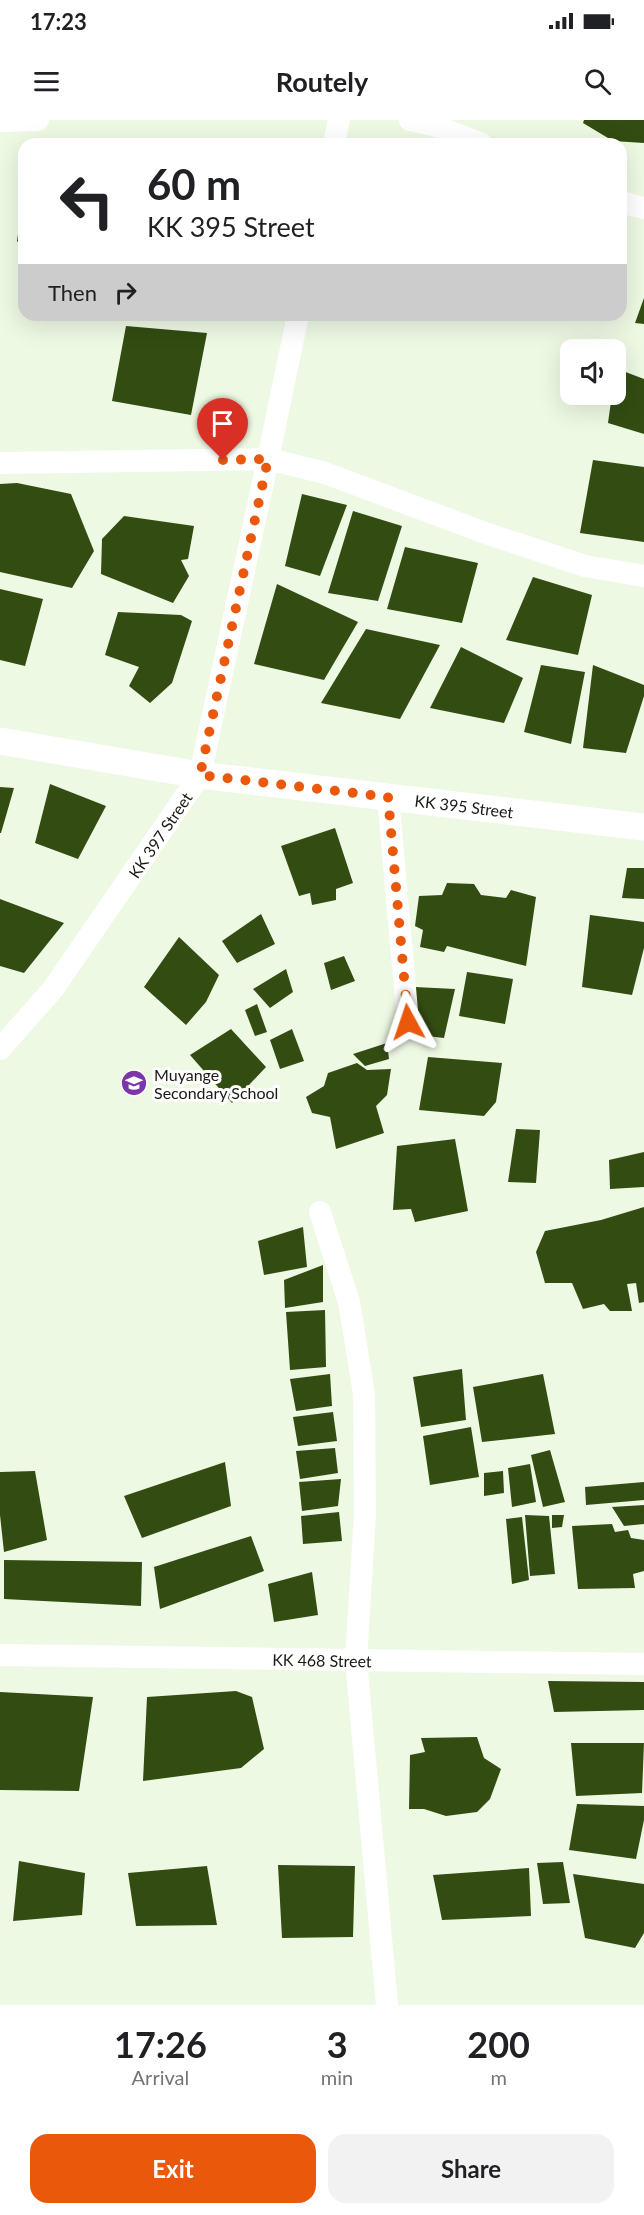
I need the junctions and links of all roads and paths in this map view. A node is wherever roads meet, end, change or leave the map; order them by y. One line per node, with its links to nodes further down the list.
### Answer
1 (38, 120): 4 (street)
2 (339, 120): 5 (street)
3 (410, 120): 6 (street)
4 (0, 121)
5 (335, 138)
6 (467, 138)
7 (627, 204): 8 (street)
8 (644, 208)
9 (297, 321): 10 (street, KK 397 Street)
10 (268, 459): 11 (street); 12 (street); 14 (street, KK 397 Street)
11 (0, 463)
12 (644, 576)
13 (0, 741): 14 (street, KK 395 Street)
14 (200, 775): 15 (street, KK 395 Street); 18 (street, KK 397 Street)
15 (388, 797): 16 (street, KK 395 Street); 17 (street)
16 (644, 827)
17 (408, 1022)
18 (0, 1048)
19 (320, 1212): 21 (street)
20 (0, 1655): 21 (street, KK 468 Street)
21 (356, 1660): 22 (street, KK 468 Street); 23 (street)
22 (644, 1664)
23 (387, 2005)

